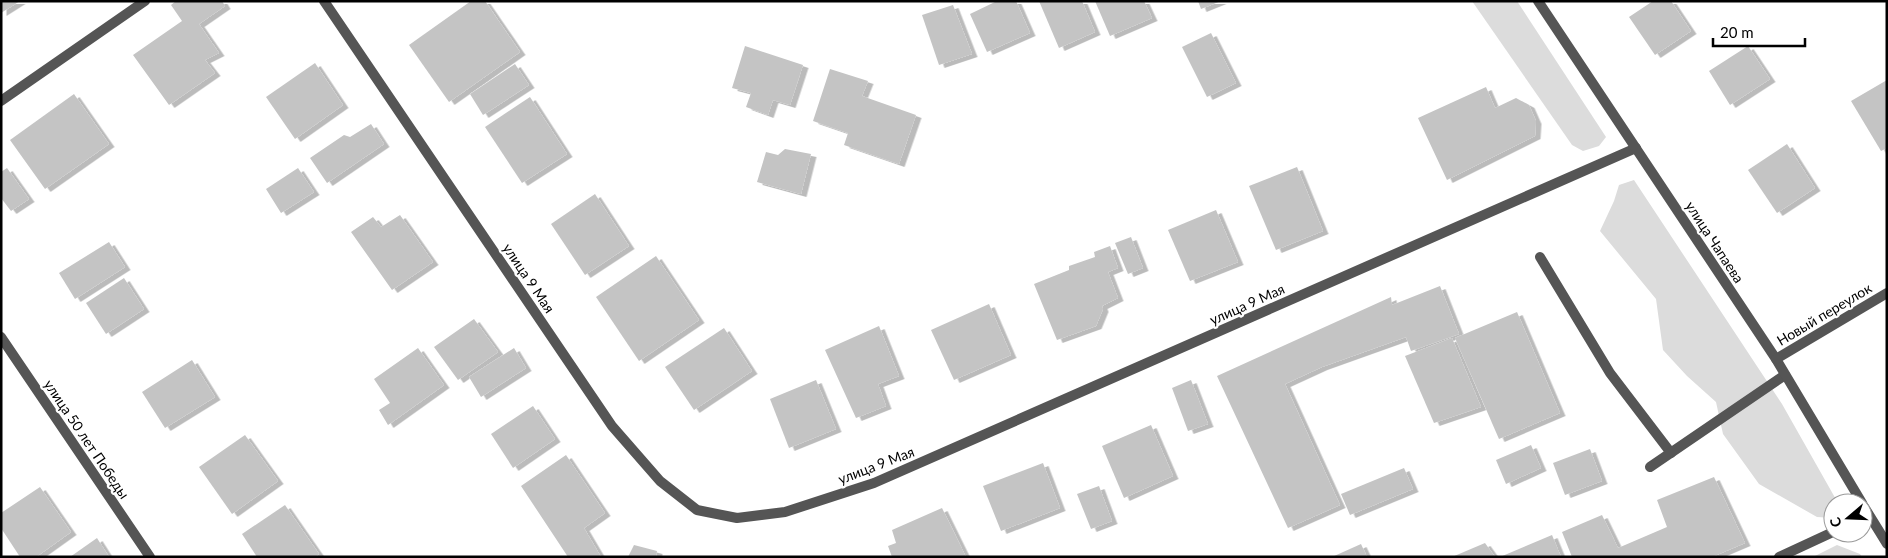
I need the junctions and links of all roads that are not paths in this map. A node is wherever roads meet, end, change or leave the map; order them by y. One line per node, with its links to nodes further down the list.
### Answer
1 (145, 1): 4 (street)
2 (324, 1): 5 (street, улица 9 Мая)
3 (1538, 1): 5 (street, улица Чапаева)
4 (1, 101)
5 (1636, 148): 9 (street, улица Чапаева)
6 (1540, 257): 11 (street)
7 (1887, 293): 9 (street, Новый переулок)
8 (1, 337): 17 (street, улица 50 лет Победы)
9 (1776, 359): 10 (street, улица Чапаева)
10 (1785, 375): 11 (street); 13 (street, улица Чапаева)
11 (1671, 453): 12 (street)
12 (1650, 468)
13 (1855, 493)
14 (1873, 526): 16 (street, улица Чапаева)
15 (1823, 537): 18 (street)
16 (1887, 544)
17 (150, 557)
18 (1779, 557)

